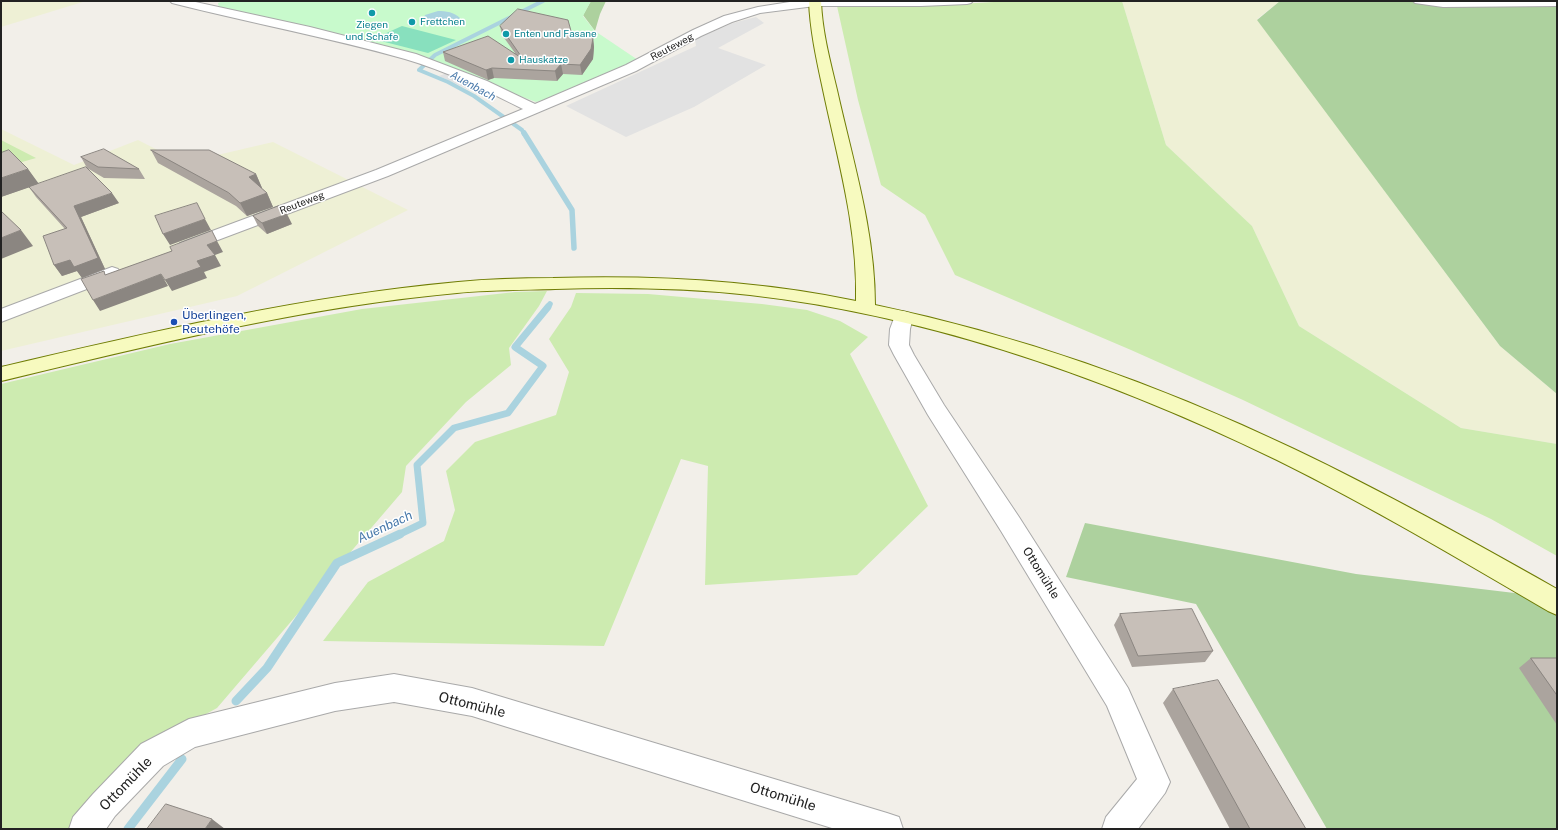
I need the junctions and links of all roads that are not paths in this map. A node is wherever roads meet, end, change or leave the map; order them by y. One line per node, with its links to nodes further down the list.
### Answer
1 (176, 1): 6 (street)
2 (967, 1): 4 (street, Reuteweg)
3 (1419, 1): 5 (street)
4 (815, 2): 6 (street, Reuteweg); 9 (main road)
5 (1557, 3)
6 (533, 108): 7 (street, Reuteweg)
7 (168, 253)
8 (126, 268): 10 (street)
9 (865, 308): 11 (main road); 12 (main road)
10 (1, 316)
11 (903, 317): 13 (main road); 16 (street, Ottomühle)
12 (1, 374)
13 (1557, 603)
14 (85, 829): 15 (street, Ottomühle)
15 (887, 829)
16 (1118, 829)

